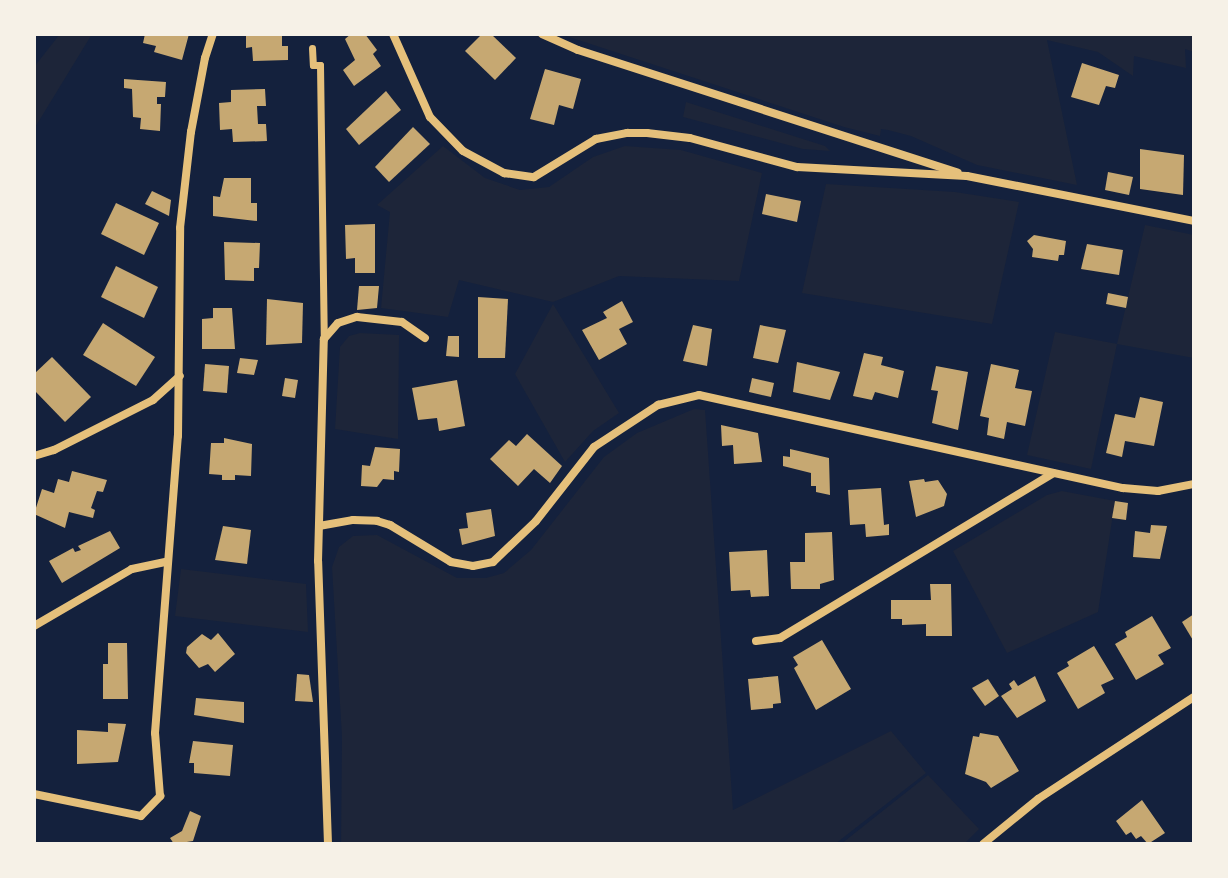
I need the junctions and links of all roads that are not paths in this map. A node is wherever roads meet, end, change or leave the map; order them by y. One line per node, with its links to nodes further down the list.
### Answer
1 (213, 34): 9 (street)
2 (393, 34): 5 (street)
3 (542, 34): 5 (street)
4 (312, 48): 8 (street)
5 (967, 176): 6 (street)
6 (1194, 221)
7 (425, 338): 8 (street)
8 (324, 339): 13 (street)
9 (180, 376): 10 (street); 14 (street)
10 (34, 456)
11 (1053, 473): 12 (street); 13 (street); 16 (street)
12 (1194, 484)
13 (319, 526): 19 (street)
14 (166, 562): 15 (street); 18 (street)
15 (34, 626)
16 (756, 641)
17 (1194, 697): 20 (street)
18 (34, 794)
19 (328, 844)
20 (983, 844)

